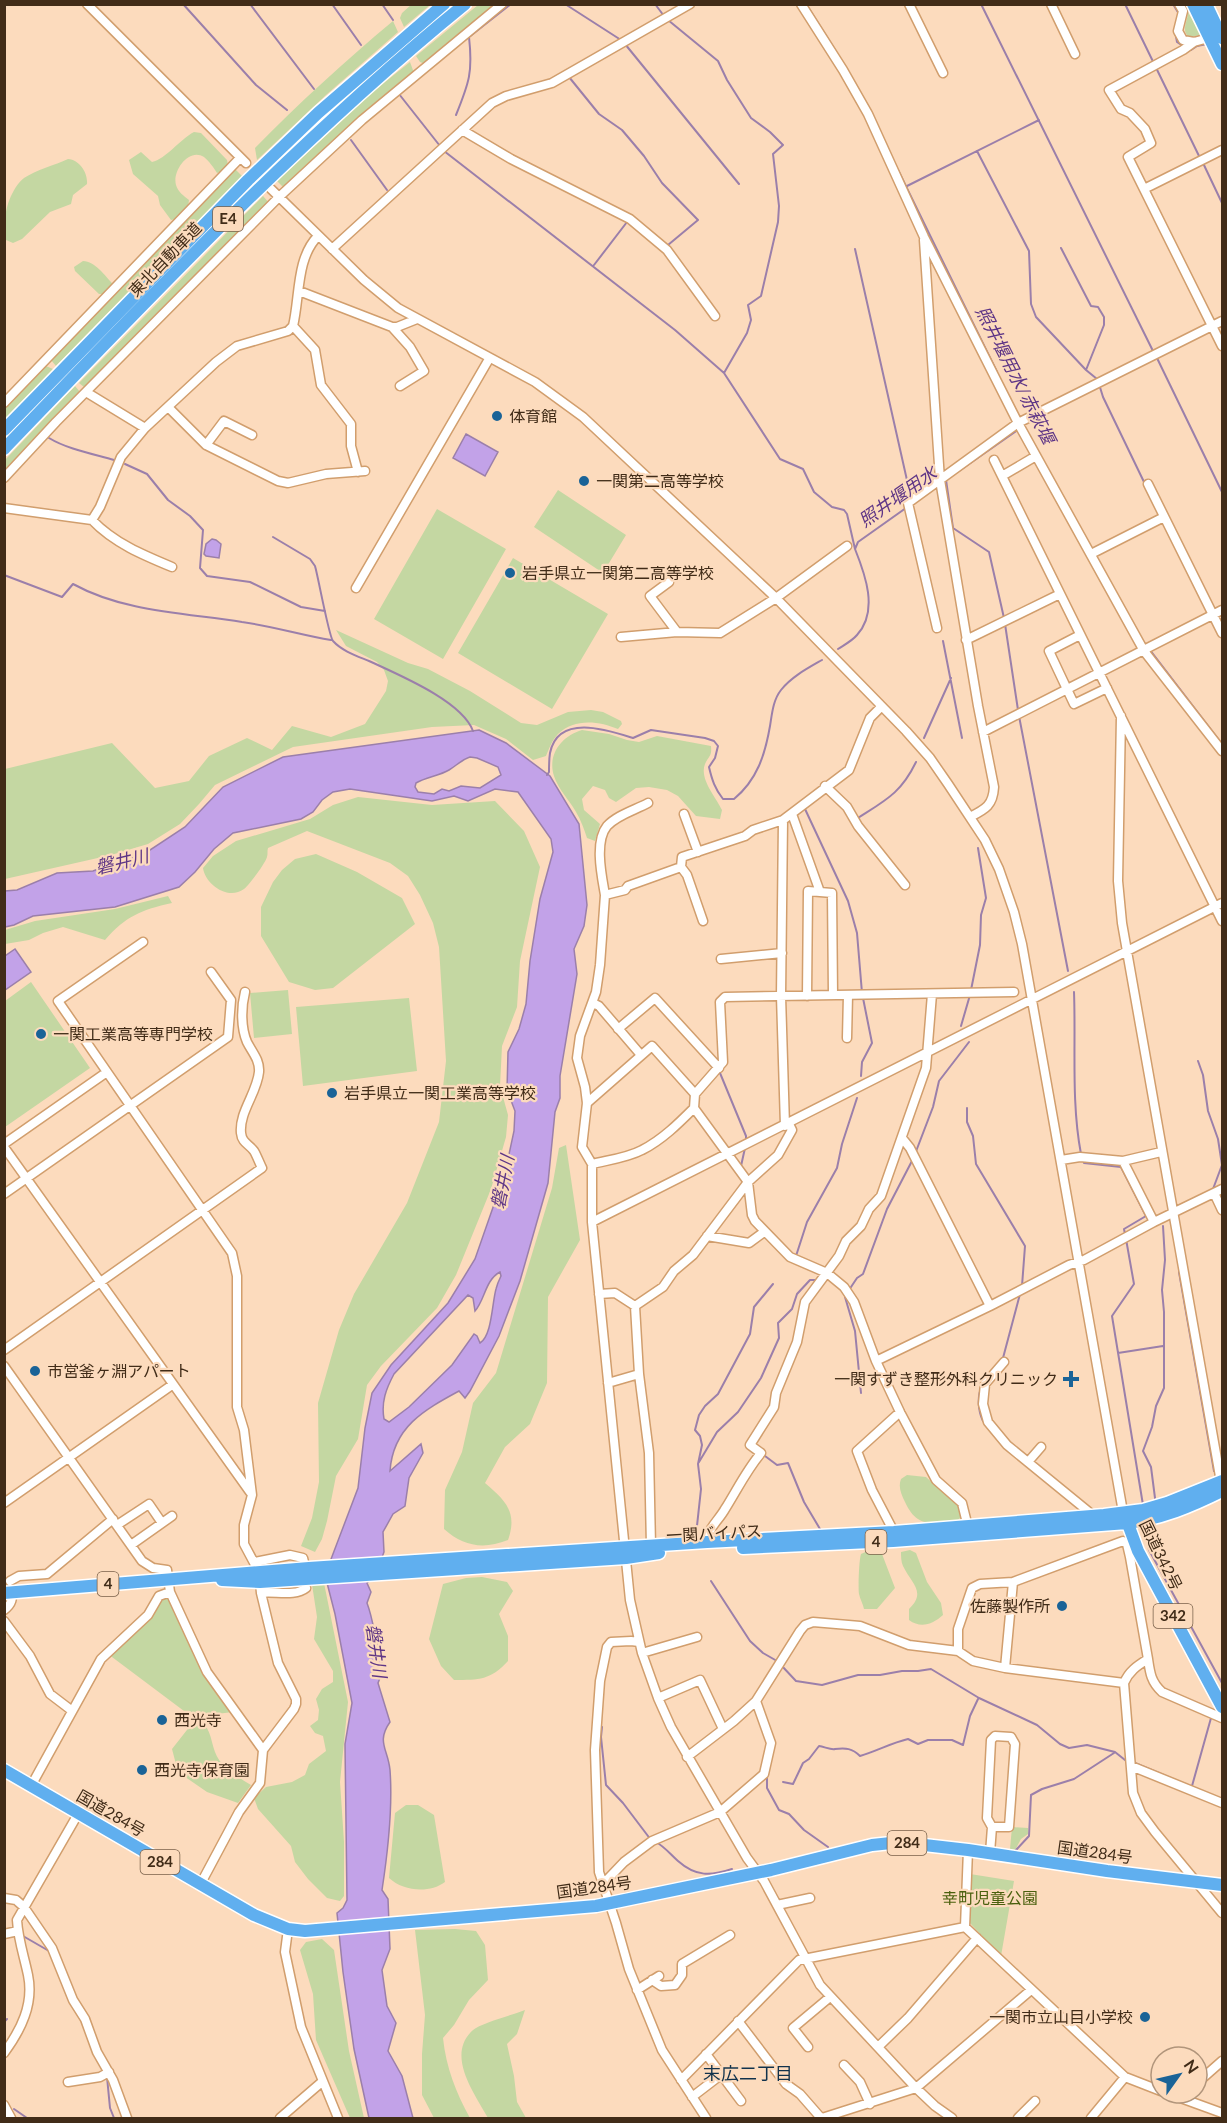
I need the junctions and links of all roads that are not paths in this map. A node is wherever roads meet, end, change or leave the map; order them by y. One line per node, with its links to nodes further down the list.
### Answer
1 (87, 4): 35 (street)
2 (465, 4): 42 (highway, 東北自動車道 / E4)
3 (502, 4): 20 (street)
4 (690, 4): 16 (street)
5 (801, 4): 22 (street)
6 (909, 4): 15 (street)
7 (1051, 4): 13 (street)
8 (1179, 4): 12 (street)
9 (1196, 5): 11 (highway)
10 (441, 6): 39 (highway, 東北自動車道 / E4)
11 (1219, 35): 12 (street); 14 (highway)
12 (1194, 42): 19 (street)
13 (1076, 54)
14 (1222, 64)
15 (944, 73)
16 (462, 130): 23 (street); 25 (street)
17 (1222, 150): 19 (street)
18 (271, 189): 20 (street)
19 (1144, 189): 29 (street)
20 (279, 197): 21 (street); 34 (street)
21 (318, 236): 23 (street); 24 (street)
22 (924, 237): 37 (street); 47 (street)
23 (332, 249): 26 (street)
24 (299, 291): 28 (street); 30 (street)
25 (715, 316)
26 (417, 319): 30 (street); 32 (street)
27 (1222, 321): 29 (street)
28 (293, 326): 36 (street); 41 (street)
29 (1212, 326): 31 (street); 37 (street)
30 (392, 327): 33 (street)
31 (1222, 346)
32 (489, 359): 56 (street); 58 (street)
33 (400, 386)
34 (87, 392): 38 (street); 46 (street)
35 (4, 403)
36 (168, 407): 38 (street); 41 (street)
37 (1018, 423): 43 (street); 47 (street)
38 (145, 428): 51 (street)
39 (4, 430)
40 (252, 435): 41 (street)
41 (206, 445)
42 (4, 449)
43 (1036, 456): 45 (street); 53 (street)
44 (994, 460): 45 (street)
45 (1002, 476): 57 (street)
46 (4, 478)
47 (940, 480): 61 (street); 66 (street)
48 (1148, 484): 50 (street)
49 (4, 508): 51 (street)
50 (1164, 517): 53 (street); 60 (street)
51 (92, 520): 54 (street)
52 (847, 546): 58 (street)
53 (1091, 554): 67 (street)
54 (172, 567)
55 (669, 582): 62 (street)
56 (356, 588)
57 (1060, 594): 64 (street); 66 (street)
58 (777, 598): 62 (street); 71 (street)
59 (1222, 610): 60 (street)
60 (1213, 615): 63 (street); 67 (street)
61 (937, 628)
62 (677, 632): 65 (street)
63 (1222, 633)
64 (1080, 635): 68 (street); 69 (street)
65 (621, 637)
66 (966, 640): 73 (street)
67 (1144, 651): 68 (street); 74 (street)
68 (1099, 672): 69 (street); 70 (street)
69 (1067, 688): 70 (street); 73 (street)
70 (1107, 688): 72 (street)
71 (881, 707): 75 (street); 79 (street)
72 (1121, 716): 86 (street); 90 (street)
73 (982, 732): 79 (street)
74 (1222, 751)
75 (825, 786): 78 (street); 83 (street)
76 (648, 803): 85 (street)
77 (684, 813): 81 (street)
78 (792, 814): 80 (street); 84 (street)
79 (970, 817): 101 (street)
80 (783, 820): 81 (street); 91 (street)
81 (698, 852): 82 (street)
82 (681, 867): 85 (street); 87 (street)
83 (905, 885)
84 (820, 892): 99 (street); 100 (street)
85 (605, 896): 102 (street)
86 (1219, 905): 88 (street); 90 (street)
87 (703, 921)
88 (1222, 921)
89 (143, 942): 108 (street)
90 (1126, 952): 101 (street); 116 (street)
91 (782, 953): 92 (street); 98 (street)
92 (721, 959)
93 (211, 972): 111 (street)
94 (245, 992): 125 (street)
95 (1014, 992): 96 (street)
96 (932, 994): 97 (street); 105 (street)
97 (848, 995): 100 (street); 104 (street)
98 (781, 996): 99 (street); 107 (street); 113 (street)
99 (807, 996): 100 (street)
100 (833, 996)
101 (1032, 1000): 105 (street); 118 (street)
102 (593, 1003): 103 (street); 110 (street)
103 (618, 1029): 106 (street); 107 (street)
104 (848, 1038)
105 (927, 1053): 113 (street); 114 (street)
106 (641, 1055): 109 (street); 110 (street)
107 (719, 1068): 109 (street)
108 (107, 1072): 111 (street); 115 (street)
109 (695, 1094): 112 (street)
110 (587, 1103): 120 (street)
111 (130, 1106): 121 (street); 125 (street)
112 (694, 1108): 117 (street); 120 (street)
113 (787, 1125): 117 (street); 122 (street)
114 (902, 1138): 133 (street); 137 (street)
115 (4, 1146): 121 (street)
116 (1161, 1152): 119 (street); 127 (street)
117 (727, 1154): 122 (street); 128 (street)
118 (1061, 1160): 119 (street); 132 (street)
119 (1123, 1161): 129 (street)
120 (592, 1164): 128 (street)
121 (27, 1179): 124 (street); 134 (street)
122 (748, 1182): 130 (street); 131 (street)
123 (1219, 1191): 126 (street); 127 (street)
124 (4, 1194)
125 (203, 1210): 134 (street); 150 (street)
126 (1222, 1210)
127 (1172, 1213): 129 (street); 149 (street)
128 (592, 1222): 135 (street)
129 (1154, 1222): 132 (street)
130 (764, 1232): 131 (street); 133 (street)
131 (707, 1236): 136 (street)
132 (1078, 1262): 137 (street); 154 (street)
133 (826, 1273): 139 (street); 159 (street)
134 (100, 1283): 138 (street); 144 (street)
135 (598, 1294): 136 (street); 143 (street)
136 (635, 1306): 142 (street)
137 (990, 1306): 139 (street)
138 (4, 1350)
139 (876, 1361): 145 (street)
140 (1004, 1362): 148 (street)
141 (4, 1366): 147 (street)
142 (639, 1374): 143 (street); 161 (street)
143 (608, 1383): 162 (street)
144 (172, 1385): 147 (street); 150 (street)
145 (900, 1412): 157 (street); 158 (street)
146 (1041, 1447): 148 (street)
147 (69, 1458): 151 (street); 155 (street)
148 (1028, 1462): 153 (street)
149 (1222, 1490): 154 (highway, 一関バイパス / 4)
150 (252, 1495): 165 (street)
151 (4, 1503)
152 (172, 1516): 156 (street)
153 (1090, 1516): 154 (highway, 一関バイパス / 4); 157 (highway, 一関バイパス / 4)
154 (1125, 1517): 162 (highway, 一関バイパス / 4); 163 (highway, 国道342号 / 342)
155 (115, 1522): 156 (street); 160 (street); 167 (street)
156 (162, 1523): 160 (street)
157 (968, 1527): 158 (highway, 一関バイパス / 4)
158 (894, 1532): 159 (highway, 一関バイパス / 4)
159 (707, 1542): 161 (highway, 一関バイパス / 4)
160 (131, 1545): 168 (street)
161 (651, 1546): 162 (highway, 一関バイパス / 4)
162 (625, 1553): 164 (highway, 一関バイパス / 4); 172 (street)
163 (1134, 1554): 166 (street); 175 (street); 180 (highway, 国道342号 / 342)
164 (307, 1574): 165 (highway, 一関バイパス / 4); 165 (street)
165 (258, 1577): 168 (highway, 一関バイパス / 4); 184 (street)
166 (1013, 1582): 173 (street); 176 (street)
167 (7, 1586): 168 (highway, 一関バイパス / 4); 169 (street)
168 (169, 1586): 181 (street); 184 (street)
169 (4, 1610)
170 (4, 1621): 181 (street)
171 (697, 1637): 174 (street)
172 (639, 1642): 174 (street); 198 (street)
173 (958, 1651): 176 (street); 179 (street)
174 (642, 1653): 178 (street)
175 (1148, 1659): 177 (street); 182 (street)
176 (1005, 1668): 177 (street)
177 (1124, 1683): 186 (street)
178 (658, 1698): 183 (street); 185 (street)
179 (756, 1701): 183 (street); 190 (street)
180 (1222, 1707)
181 (71, 1710): 188 (street)
182 (1222, 1718)
183 (723, 1729): 185 (street)
184 (263, 1750): 197 (street)
185 (687, 1757): 190 (street)
186 (1131, 1766): 189 (street); 196 (street)
187 (4, 1770): 188 (highway, 国道284号 / 284)
188 (31, 1786): 191 (highway, 国道284号 / 284)
189 (1222, 1803)
190 (720, 1812): 195 (street); 198 (street)
191 (78, 1814): 197 (highway, 国道284号 / 284); 204 (street)
192 (992, 1827): 192 (street); 194 (street)
193 (968, 1851): 194 (highway, 国道284号 / 284); 195 (highway, 国道284号 / 284); 206 (street)
194 (990, 1853): 196 (highway, 国道284号 / 284)
195 (758, 1872): 202 (highway, 国道284号 / 284); 203 (street)
196 (1198, 1883): 199 (highway, 国道284号 / 284); 205 (street)
197 (200, 1885): 207 (highway, 国道284号 / 284)
198 (602, 1885): 202 (street)
199 (1222, 1885)
200 (4, 1898): 204 (street)
201 (810, 1898): 203 (street)
202 (609, 1903): 207 (highway, 国道284号 / 284); 213 (street)
203 (777, 1905): 212 (street)
204 (24, 1907): 208 (street); 223 (street)
205 (1222, 1913)
206 (965, 1927): 211 (street); 212 (street)
207 (288, 1929): 228 (street)
208 (18, 1931): 209 (street); 219 (street)
209 (4, 1934)
210 (730, 1935): 213 (street)
211 (977, 1938): 214 (street); 218 (street)
212 (805, 1958): 215 (street); 216 (street)
213 (637, 1990): 227 (street)
214 (1031, 1990): 226 (street); 231 (street)
215 (830, 1996): 217 (street); 218 (street)
216 (738, 2021): 220 (street); 245 (street)
217 (808, 2047)
218 (878, 2047): 231 (street)
219 (4, 2053)
220 (706, 2054): 225 (street); 227 (street)
221 (1222, 2061): 224 (street)
222 (844, 2065): 235 (street)
223 (109, 2072): 229 (street); 241 (street)
224 (1209, 2072)
225 (722, 2074): 232 (street); 233 (street)
226 (1125, 2077): 230 (street); 248 (street)
227 (681, 2080): 232 (street)
228 (323, 2081): 242 (street); 243 (street)
229 (68, 2082)
230 (1149, 2086)
231 (916, 2088): 235 (street); 246 (street)
232 (692, 2097): 244 (street)
233 (741, 2101)
234 (1035, 2101): 247 (street)
235 (870, 2104): 239 (street)
236 (4, 2105): 240 (street)
237 (1205, 2105): 238 (street)
238 (1222, 2113)
239 (832, 2117): 245 (street)
240 (11, 2118)
241 (127, 2118)
242 (280, 2118)
243 (338, 2118)
244 (706, 2118)
245 (821, 2118)
246 (952, 2118)
247 (1018, 2118)
248 (1091, 2118)

